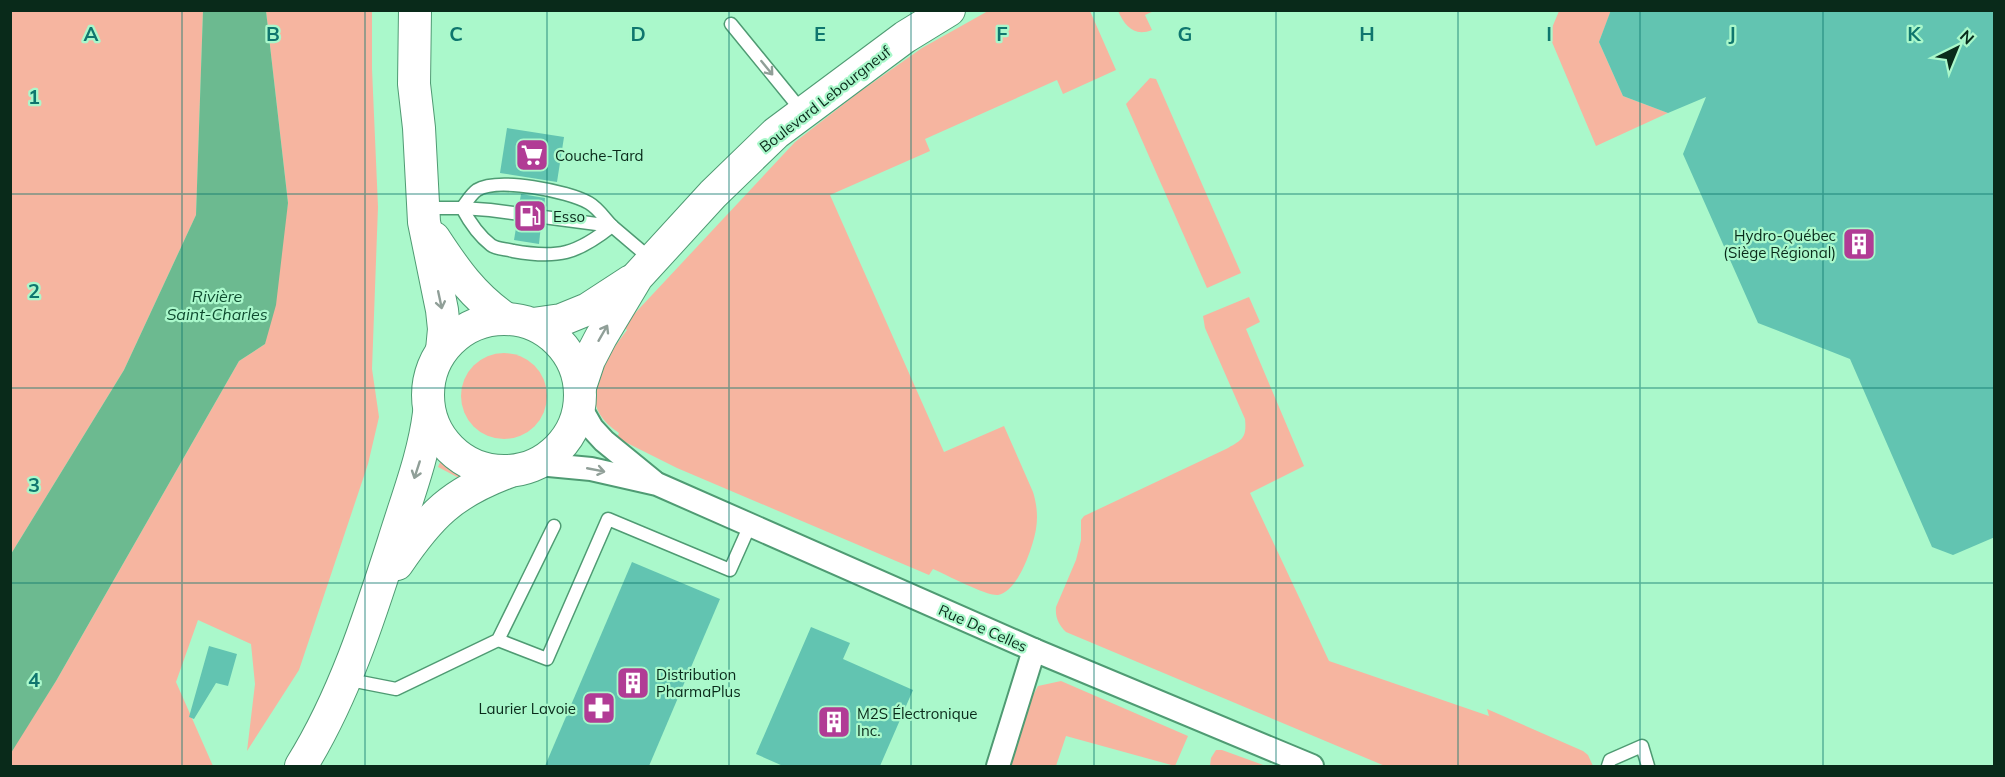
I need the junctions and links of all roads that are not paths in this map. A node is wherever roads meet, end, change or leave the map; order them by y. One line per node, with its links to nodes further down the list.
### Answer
1 (415, 10): 6 (main road)
2 (949, 10): 4 (main road, Boulevard Lebourgneuf)
3 (731, 24): 4 (lane, one-way to 4)
4 (803, 112): 8 (main road, Boulevard Lebourgneuf)
5 (462, 208): 6 (lane); 7 (lane); 7 (lane); 7 (lane)
6 (423, 215): 9 (main road); 10 (main road, one-way to 10)
7 (612, 226): 8 (lane)
8 (645, 269): 9 (main road, Boulevard Lebourgneuf); 11 (main road, Boulevard Lebourgneuf, one-way to 8)
9 (519, 321): 10 (main road); 11 (main road)
10 (442, 350): 12 (main road)
11 (580, 397): 13 (main road); 15 (street, Rue De Celles)
12 (429, 413): 14 (main road); 18 (main road, one-way to 18)
13 (538, 464): 14 (main road); 15 (street, Rue De Celles, one-way to 15)
14 (508, 472): 18 (main road)
15 (657, 484): 16 (street, Rue De Celles)
16 (750, 525): 19 (lane); 20 (street, Rue De Celles)
17 (554, 526): 19 (lane)
18 (378, 592): 21 (main road)
19 (498, 640): 21 (lane)
20 (1034, 650): 23 (street); 24 (street, Rue De Celles)
21 (344, 679): 22 (main road)
22 (301, 766)
23 (998, 766)
24 (1311, 766)
25 (1608, 766): 26 (lane)
26 (1648, 766)

